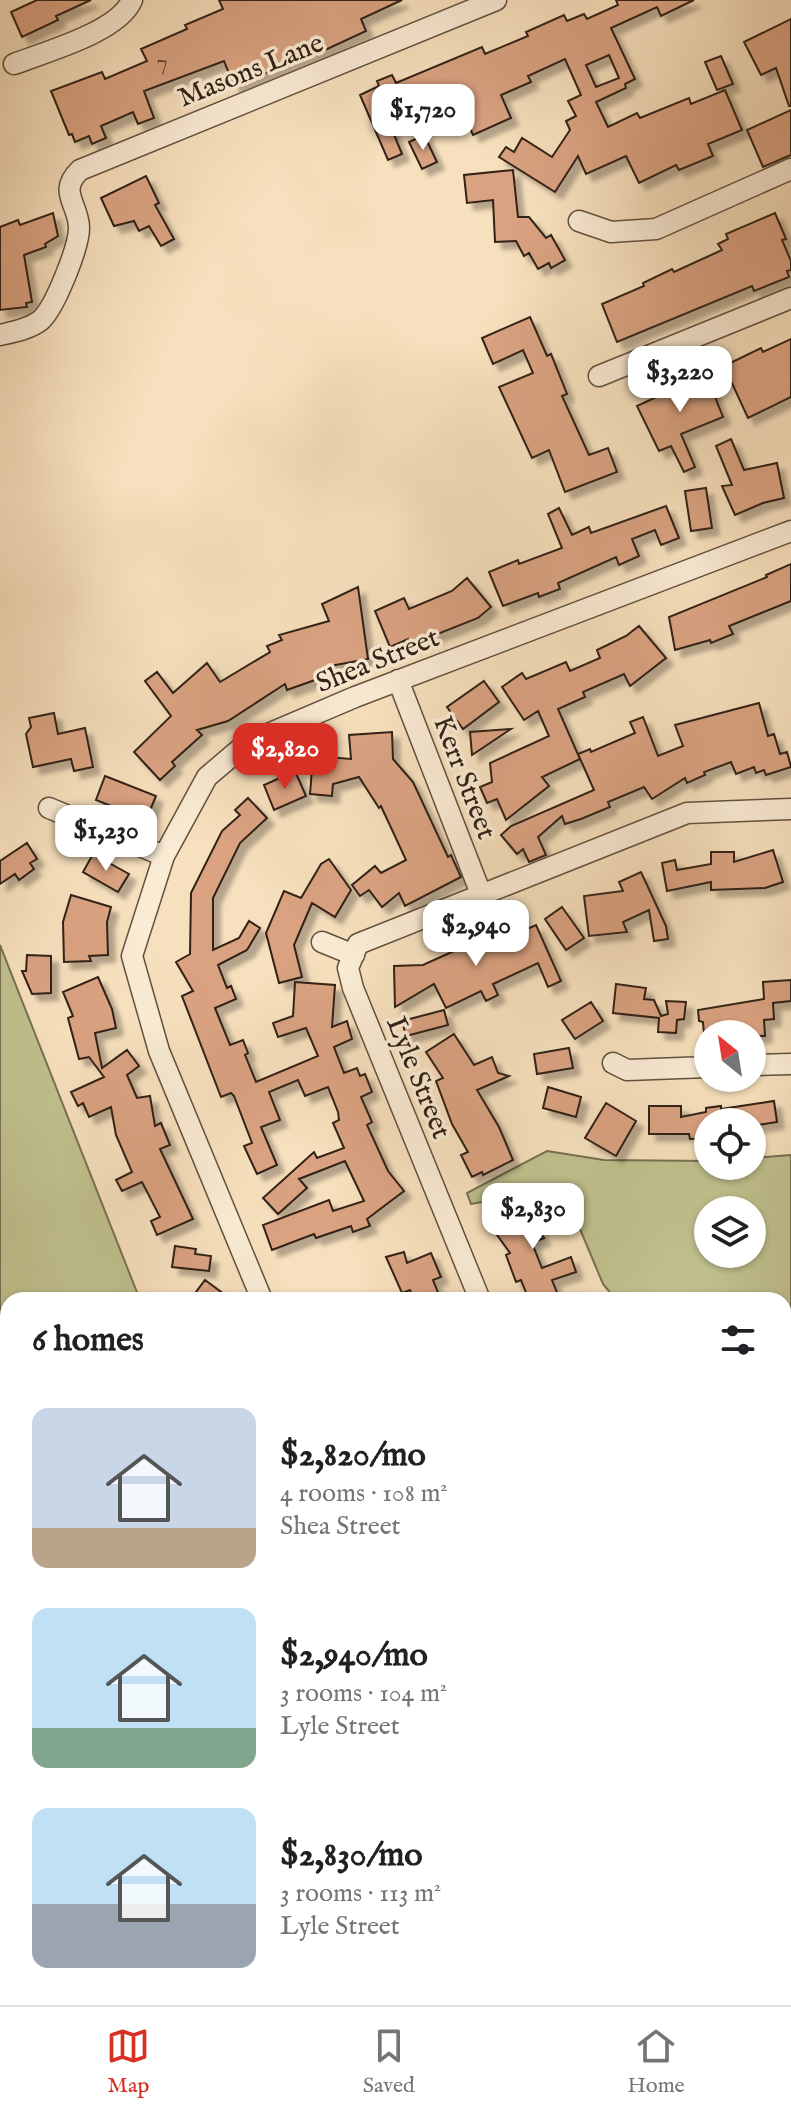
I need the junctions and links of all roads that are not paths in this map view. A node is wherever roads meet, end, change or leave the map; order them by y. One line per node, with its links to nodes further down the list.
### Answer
1 (132, 0): 3 (street)
2 (496, 0): 7 (street, Masons Lane)
3 (14, 64)
4 (791, 170): 5 (street)
5 (579, 221)
6 (791, 298): 8 (street)
7 (0, 335)
8 (599, 376)
9 (791, 531): 10 (street, Shea Street)
10 (398, 680): 13 (street, Shea Street); 14 (street, Kerr Street)
11 (49, 808): 13 (street)
12 (791, 809): 14 (street)
13 (164, 856): 21 (street, Shea Street)
14 (481, 894): 16 (street)
15 (322, 942): 16 (street)
16 (354, 955): 22 (street, Lyle Street)
17 (613, 1063): 20 (street)
18 (791, 1064): 19 (street)
19 (766, 1065)
20 (694, 1068)
21 (259, 1292)
22 (477, 1292)

